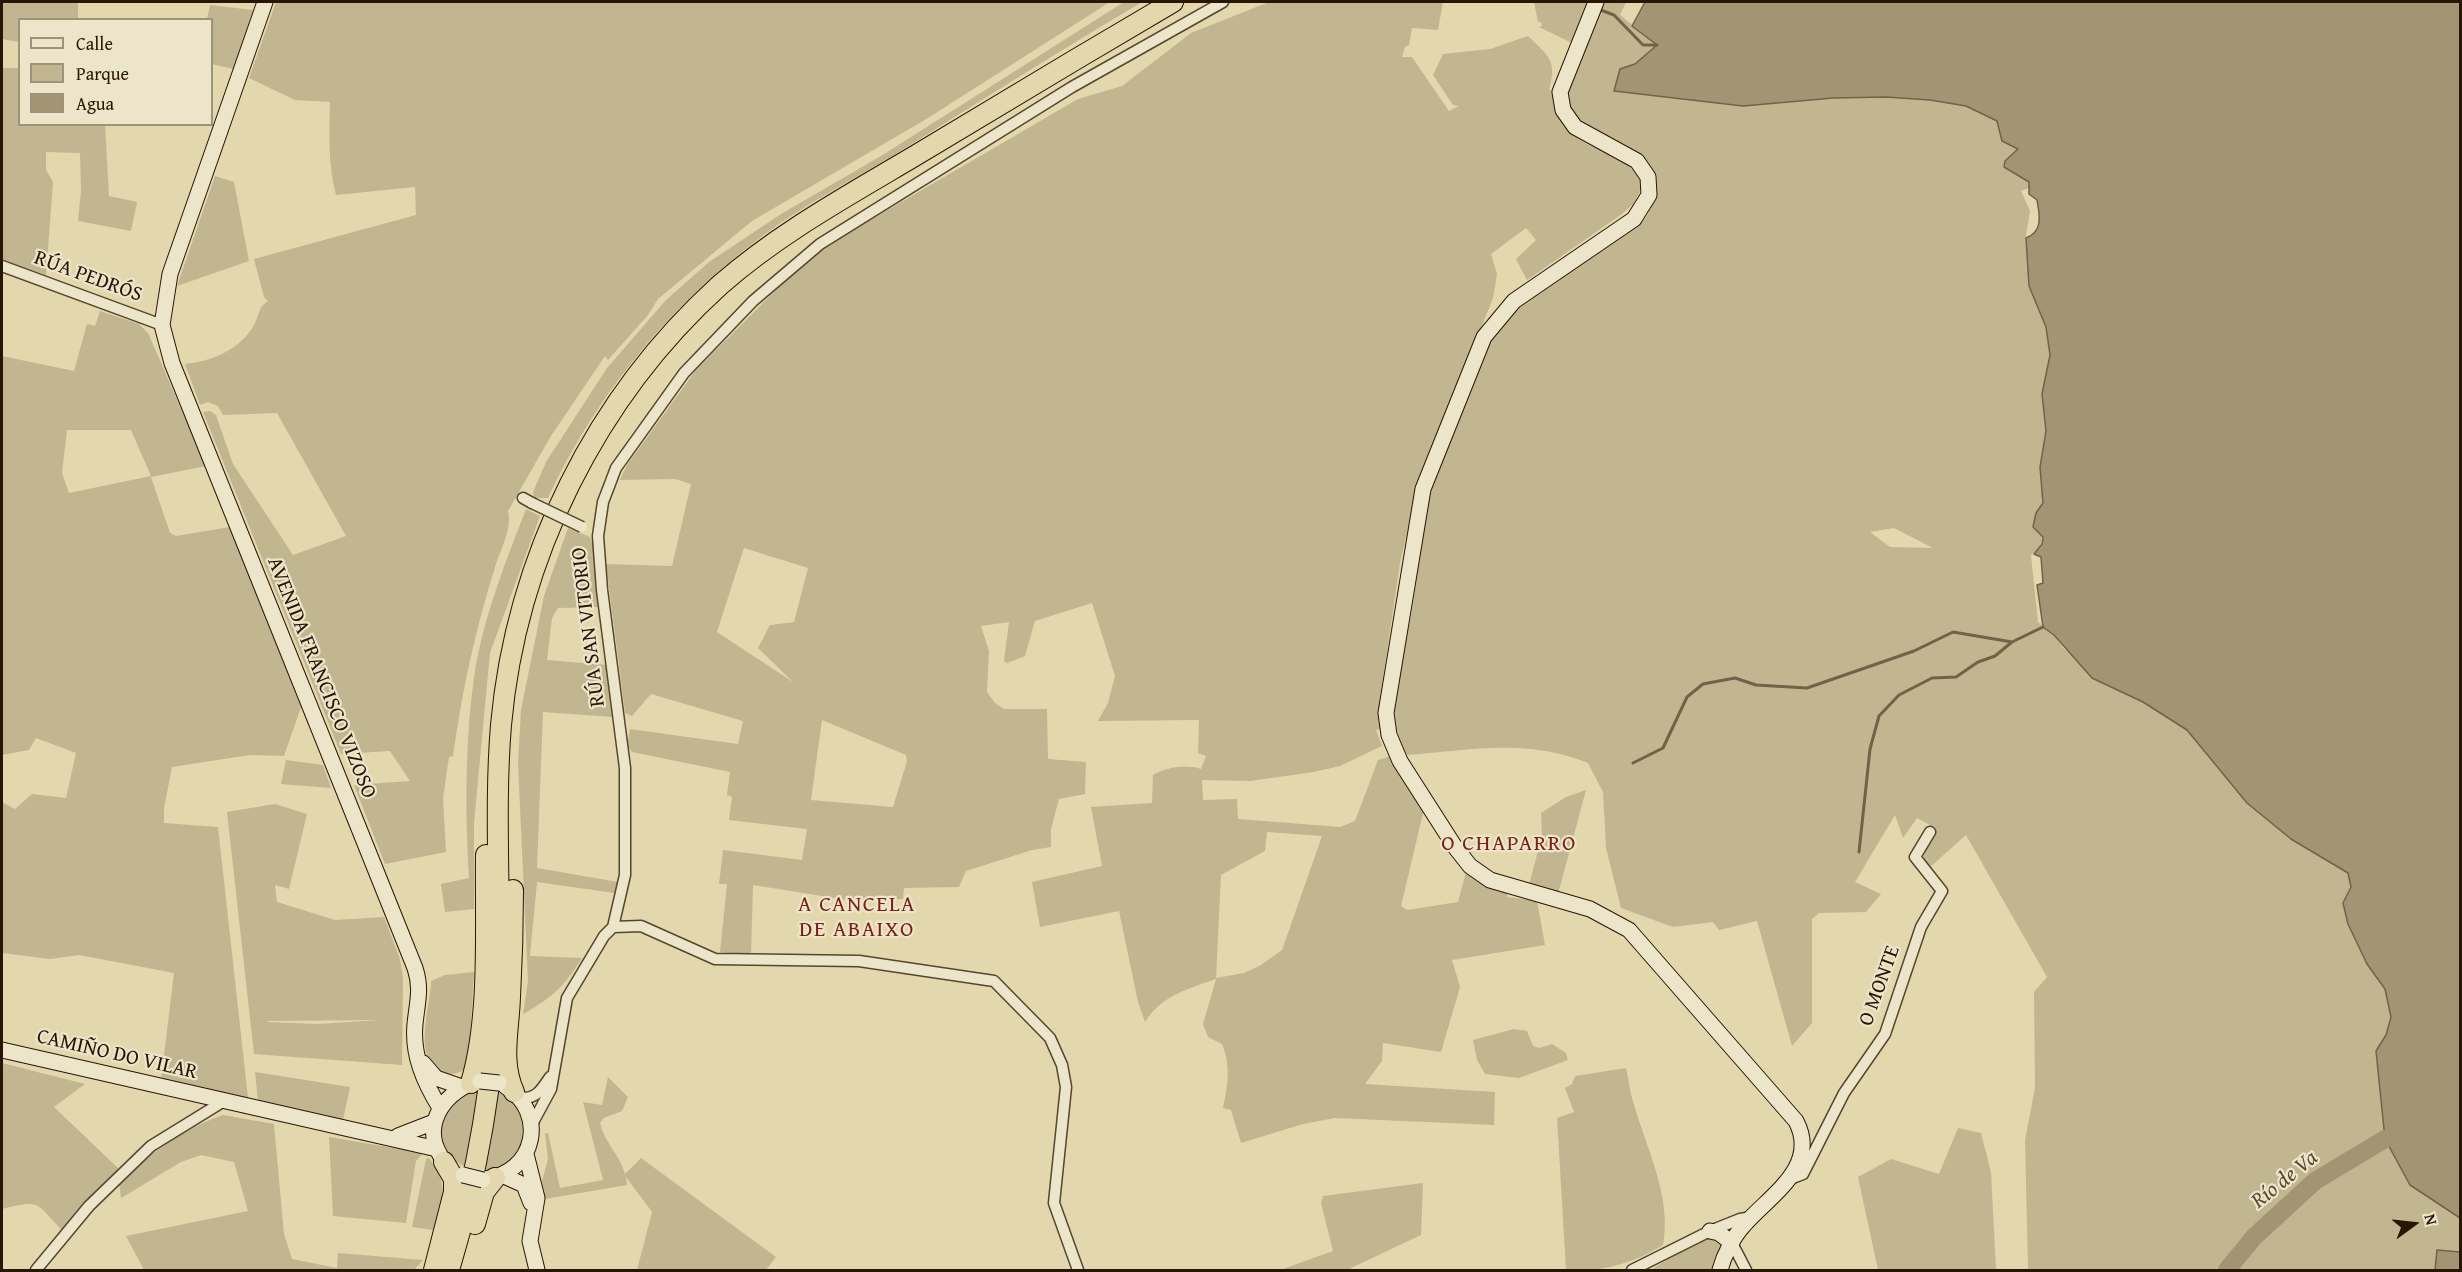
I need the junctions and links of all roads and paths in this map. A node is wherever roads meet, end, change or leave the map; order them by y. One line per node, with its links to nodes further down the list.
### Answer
1 (265, 2): 6 (street)
2 (1173, 2): 9 (highway)
3 (1223, 2): 8 (street, RÚA SAN VITORIO)
4 (1596, 2): 21 (street)
5 (2, 267): 6 (street, RÚA PEDRÓS)
6 (162, 325): 14 (street, AVENIDA FRANCISCO VIZOSO)
7 (528, 501): 8 (street, bridge)
8 (598, 536): 12 (street, RÚA SAN VITORIO)
9 (534, 572): 10 (highway); 17 (highway)
10 (505, 694): 16 (highway); 34 (highway)
11 (1930, 832): 23 (street, O MONTE)
12 (613, 927): 15 (street, RÚA SAN VITORIO); 37 (street)
13 (2, 1050): 18 (street, CAMIÑO DO VILAR)
14 (416, 1050): 16 (street); 19 (street, AVENIDA FRANCISCO VIZOSO)
15 (552, 1074): 17 (street); 20 (street, RÚA SAN VITORIO)
16 (471, 1084): 17 (street, bridge); 19 (street)
17 (511, 1091): 20 (street)
18 (224, 1101): 22 (street, CAMIÑO DO VILAR); 32 (street, CAMIÑO DO VILAR)
19 (437, 1115): 22 (street); 25 (street)
20 (531, 1126): 24 (street)
21 (1801, 1135): 23 (street); 27 (street)
22 (380, 1136): 25 (street, CAMIÑO DO VILAR)
23 (1820, 1136): 27 (street)
24 (526, 1154): 26 (street); 29 (street)
25 (441, 1155): 26 (street, bridge); 33 (highway)
26 (494, 1178): 29 (street); 35 (highway)
27 (1790, 1179): 28 (street)
28 (1752, 1217): 30 (street); 31 (street)
29 (534, 1218): 36 (street)
30 (1710, 1231): 31 (street); 38 (street)
31 (1732, 1243): 39 (street); 40 (street)
32 (36, 1270)
33 (434, 1270)
34 (449, 1270)
35 (463, 1270)
36 (537, 1270)
37 (1078, 1270)
38 (1632, 1270)
39 (1720, 1270)
40 (1746, 1270)

